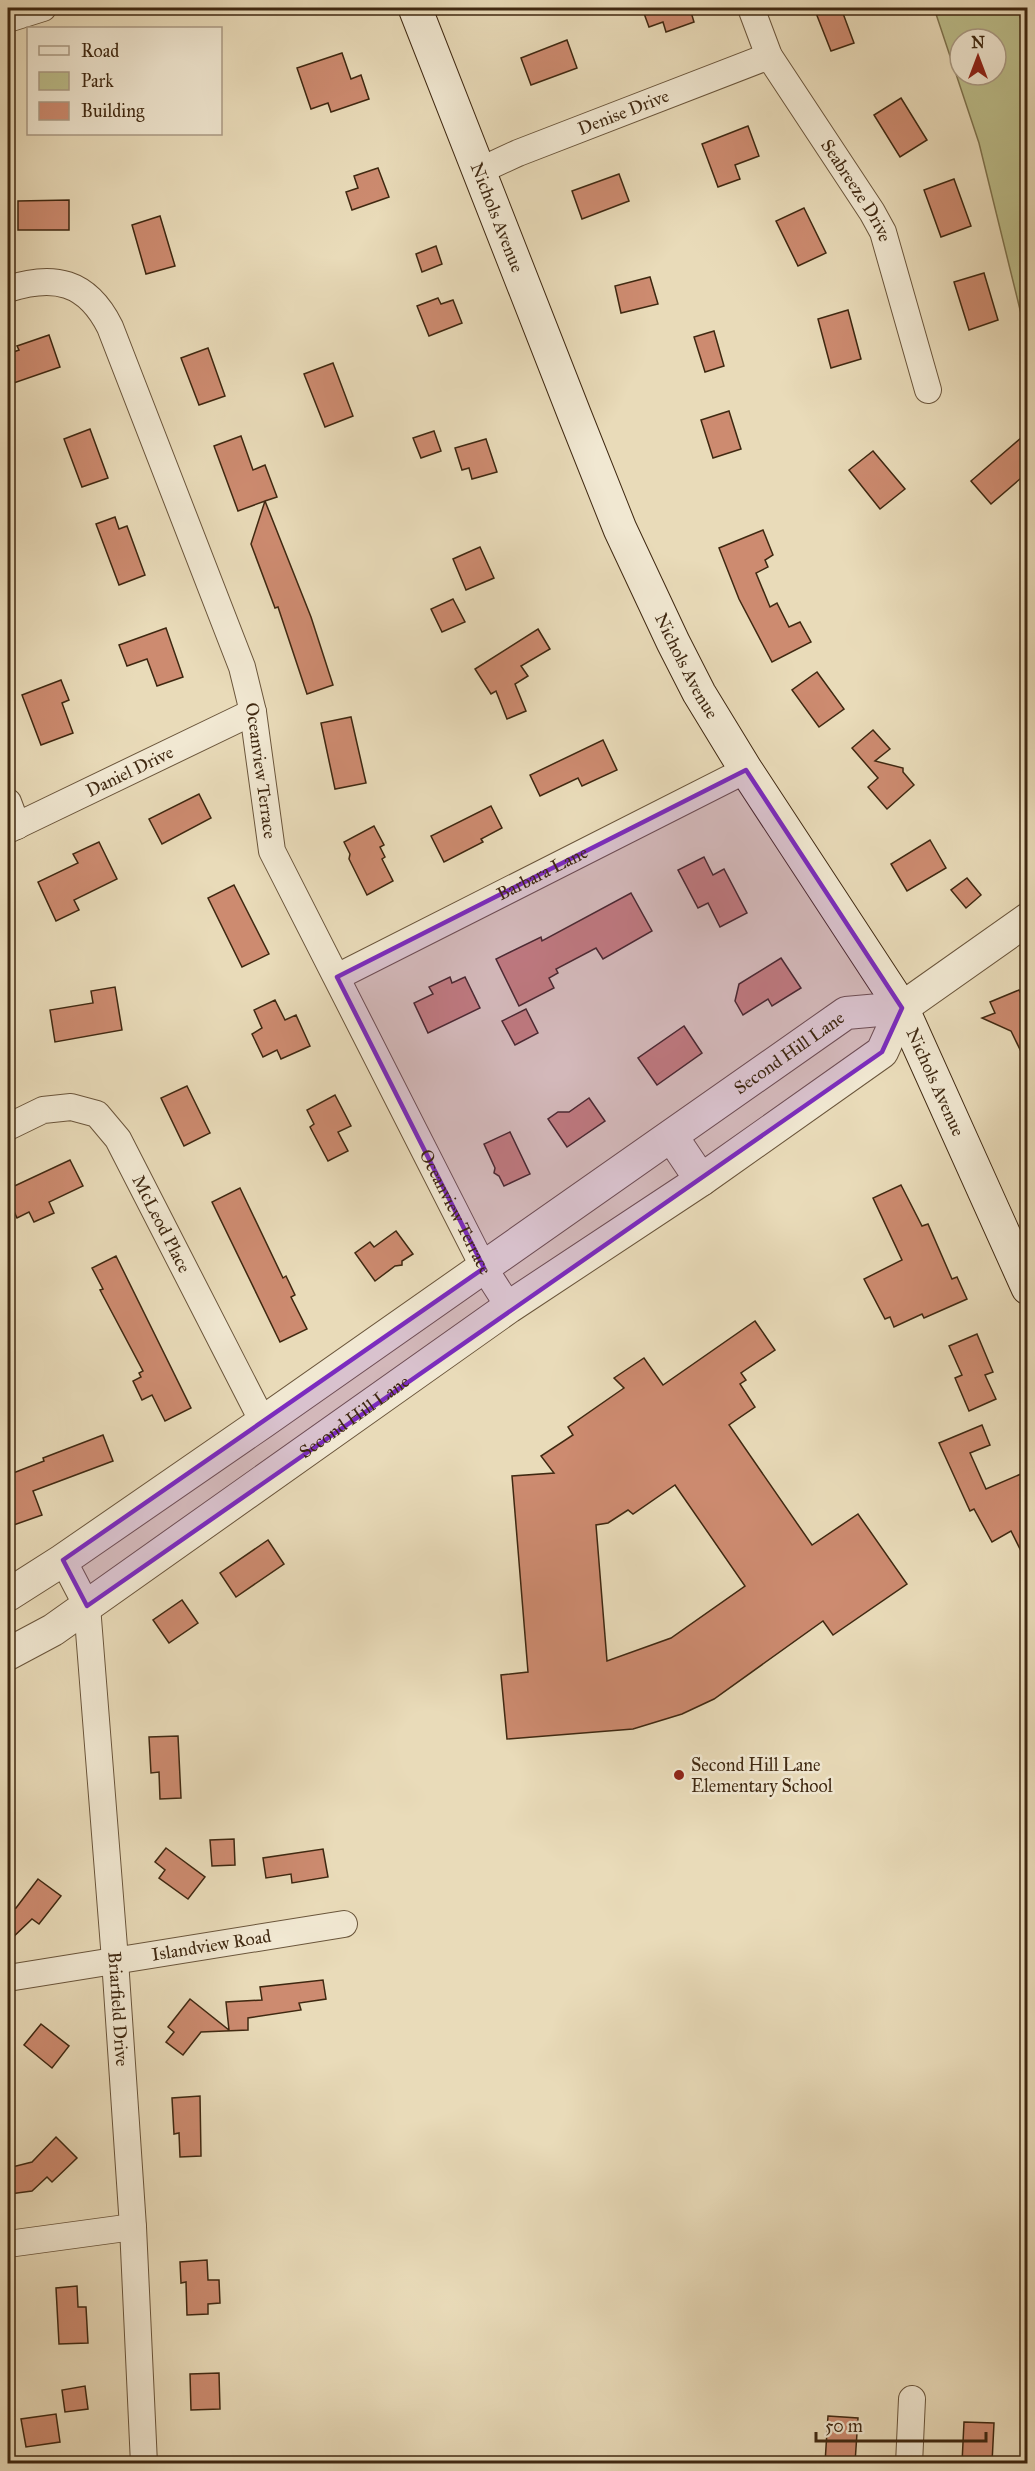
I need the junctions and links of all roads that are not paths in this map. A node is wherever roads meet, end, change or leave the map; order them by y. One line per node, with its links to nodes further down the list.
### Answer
1 (43, 8): 4 (street)
2 (415, 8): 6 (main road, Nichols Avenue)
3 (751, 8): 5 (street, Seabreeze Drive)
4 (8, 19)
5 (769, 56): 6 (street, Denise Drive); 8 (street, Seabreeze Drive)
6 (479, 171): 10 (main road, Nichols Avenue)
7 (8, 289): 9 (street, Oceanview Terrace)
8 (927, 390)
9 (253, 712): 12 (street, Daniel Drive); 14 (street, Oceanview Terrace)
10 (746, 770): 14 (street, Barbara Lane); 15 (main road, Nichols Avenue)
11 (8, 802): 12 (street)
12 (12, 828)
13 (1028, 919): 15 (street)
14 (337, 977): 19 (street, Oceanview Terrace)
15 (902, 1008): 17 (street, Second Hill Lane); 18 (street, Second Hill Lane); 20 (main road, Nichols Avenue)
16 (8, 1127): 22 (street, McLeod Place)
17 (672, 1137): 18 (street); 19 (street, Second Hill Lane)
18 (701, 1180): 21 (street, Second Hill Lane)
19 (484, 1268): 21 (street, Oceanview Terrace); 22 (street, Second Hill Lane)
20 (1028, 1288)
21 (509, 1307): 23 (street, Second Hill Lane)
22 (263, 1422): 23 (street); 24 (street, Second Hill Lane)
23 (296, 1460): 26 (street, Second Hill Lane)
24 (63, 1560): 25 (street, Second Hill Lane); 26 (street, Briarfield Drive)
25 (8, 1595)
26 (87, 1606): 27 (street, Second Hill Lane); 29 (street, Briarfield Drive)
27 (8, 1654)
28 (344, 1924): 29 (street, Islandview Road)
29 (115, 1960): 30 (street, Islandview Road); 31 (street, Briarfield Drive)
30 (8, 1978)
31 (133, 2228): 32 (street); 34 (street, Briarfield Drive)
32 (8, 2244)
33 (912, 2399): 35 (street)
34 (144, 2463)
35 (909, 2463)

